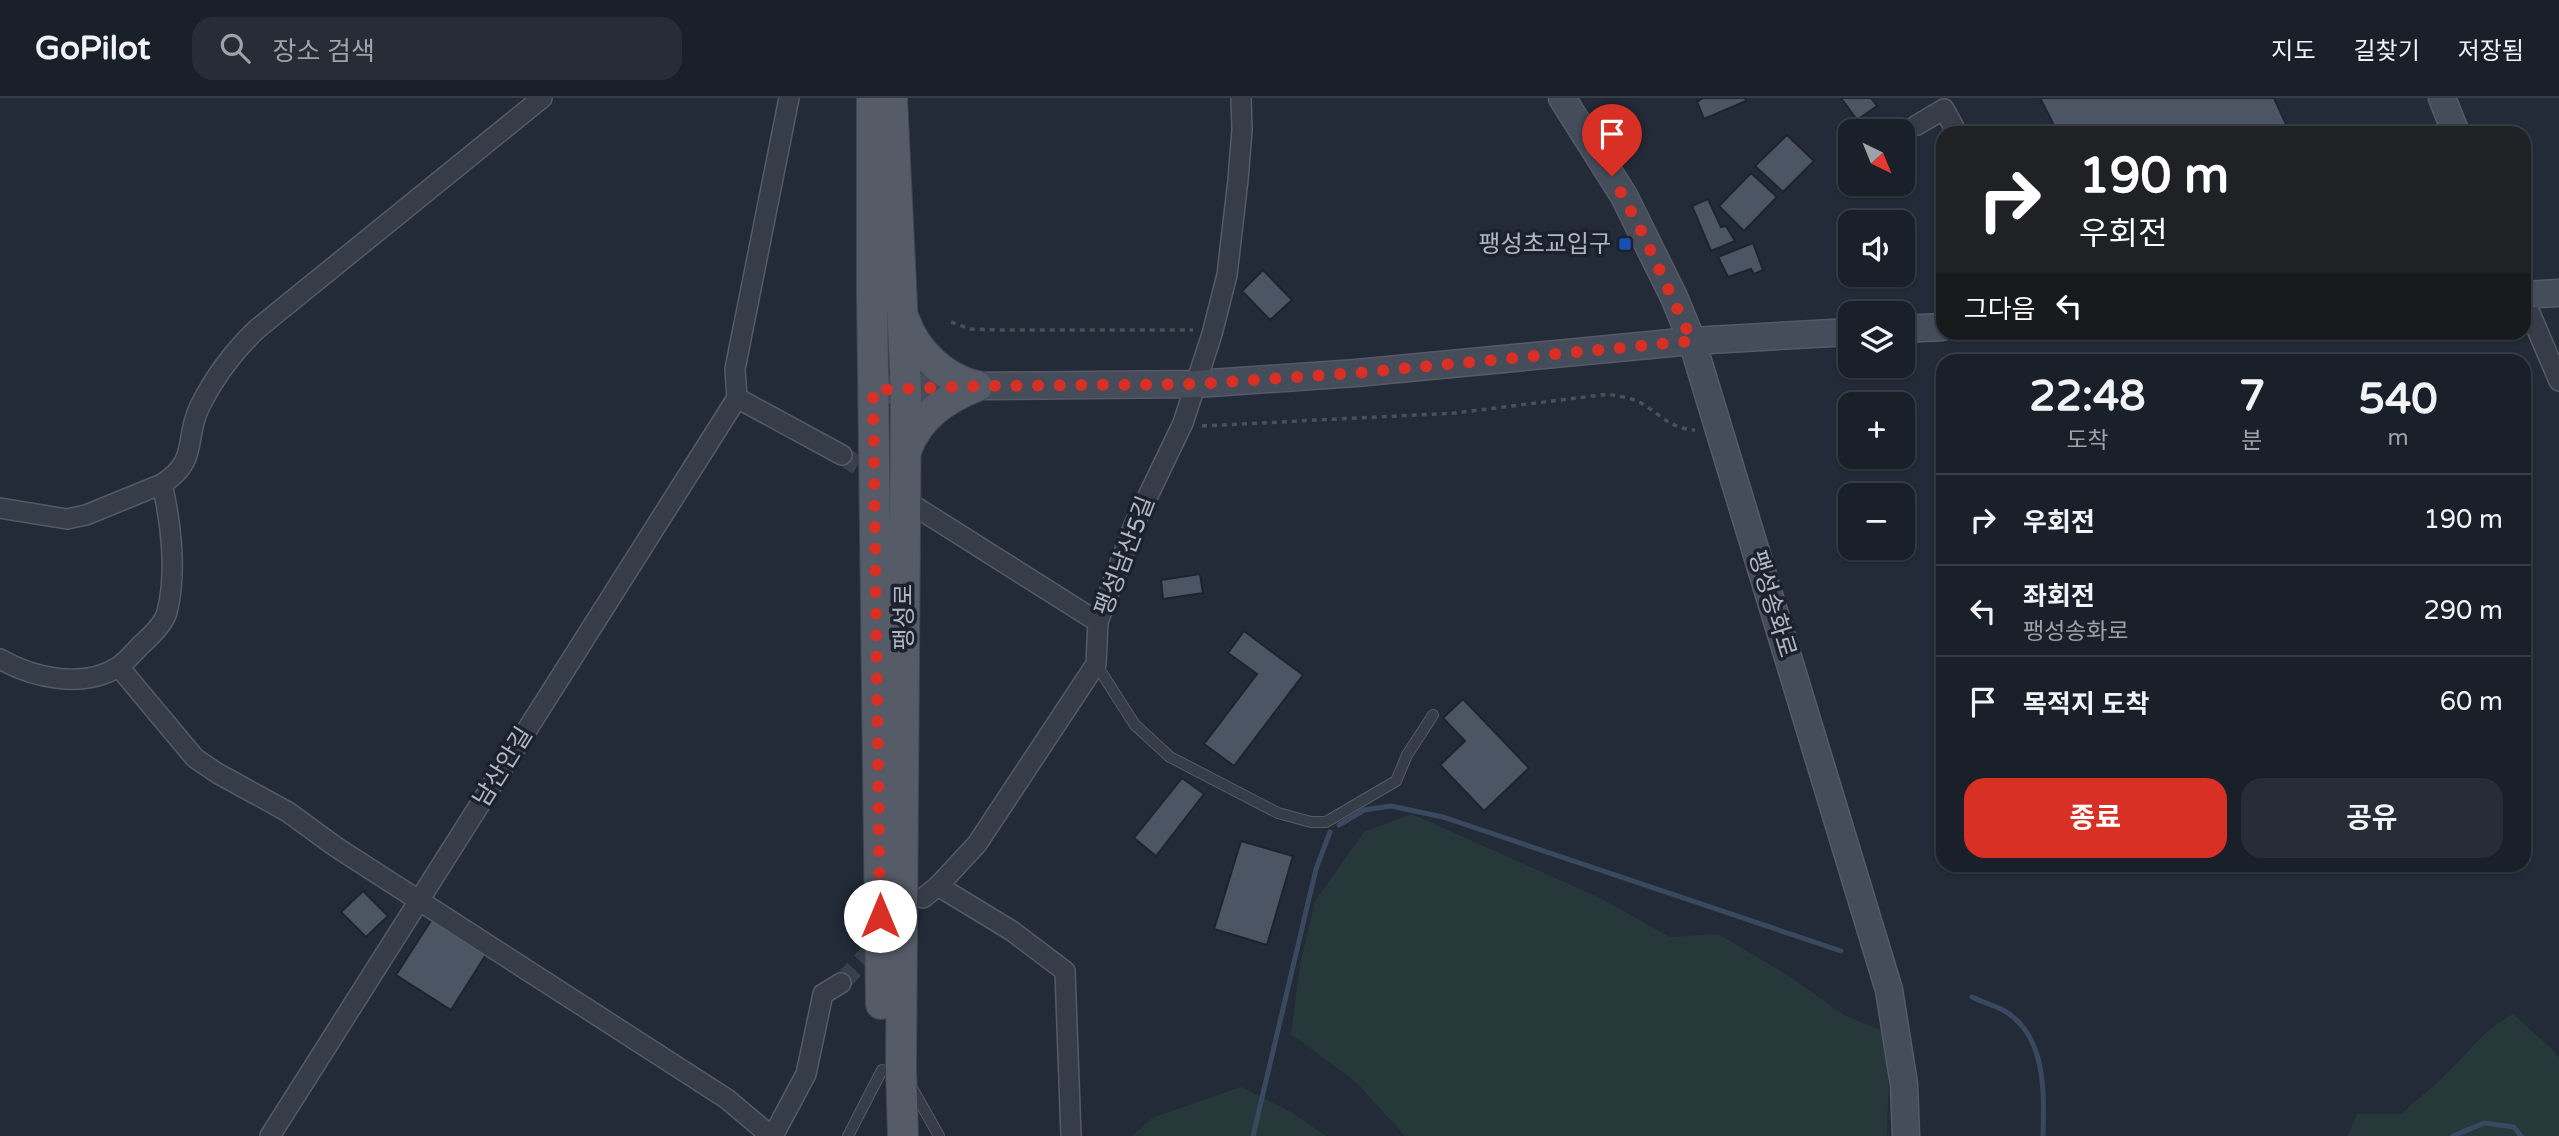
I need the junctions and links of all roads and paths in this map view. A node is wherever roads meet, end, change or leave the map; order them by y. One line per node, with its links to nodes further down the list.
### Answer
1 (542, 98): 31 (street)
2 (789, 98): 26 (street)
3 (872, 98): 25 (main road, 팽성로)
4 (892, 98): 13 (main road, 팽성로)
5 (1241, 98): 19 (street, 팽성남산5길)
6 (1562, 98): 20 (street, 팽성송화로)
7 (2442, 98): 10 (street)
8 (1917, 125): 9 (street)
9 (1953, 126)
10 (2453, 126)
11 (2559, 293): 12 (street)
12 (2531, 296)
13 (902, 310): 23 (main road); 24 (main road, 팽성로)
14 (2531, 314): 21 (street)
15 (951, 322): 19 (path)
16 (1936, 327): 17 (street)
17 (1915, 328)
18 (1838, 333): 20 (street)
19 (1212, 334): 22 (street, 팽성남산5길)
20 (1692, 341): 22 (street); 28 (street, 팽성송화로)
21 (2559, 381)
22 (1196, 384): 23 (street); 27 (street, 팽성남산5길)
23 (977, 386): 24 (street); 29 (main road)
24 (906, 389): 25 (street); 29 (main road, 팽성로)
25 (873, 390): 41 (main road, 팽성로)
26 (737, 398): 30 (street); 39 (street, 남산안길)
27 (1183, 423): 28 (path); 34 (street, 팽성남산5길)
28 (1718, 428): 49 (street, 팽성송화로)
29 (906, 452): 41 (main road, 팽성로)
30 (842, 455)
31 (162, 484): 33 (street); 37 (street)
32 (916, 507): 34 (street)
33 (0, 508)
34 (1098, 622): 36 (street, 팽성남산5길)
35 (0, 659): 37 (street)
36 (1096, 664): 38 (lane); 48 (street)
37 (119, 667): 39 (street)
38 (1433, 715)
39 (420, 899): 42 (street, 남산안길); 43 (street)
40 (841, 983): 43 (street)
41 (891, 1069): 44 (lane); 45 (main road, 팽성로); 46 (main road, 팽성로); 47 (lane)
42 (270, 1136)
43 (772, 1136)
44 (848, 1136)
45 (883, 1136)
46 (903, 1136)
47 (939, 1136)
48 (1072, 1136)
49 (1906, 1136)

